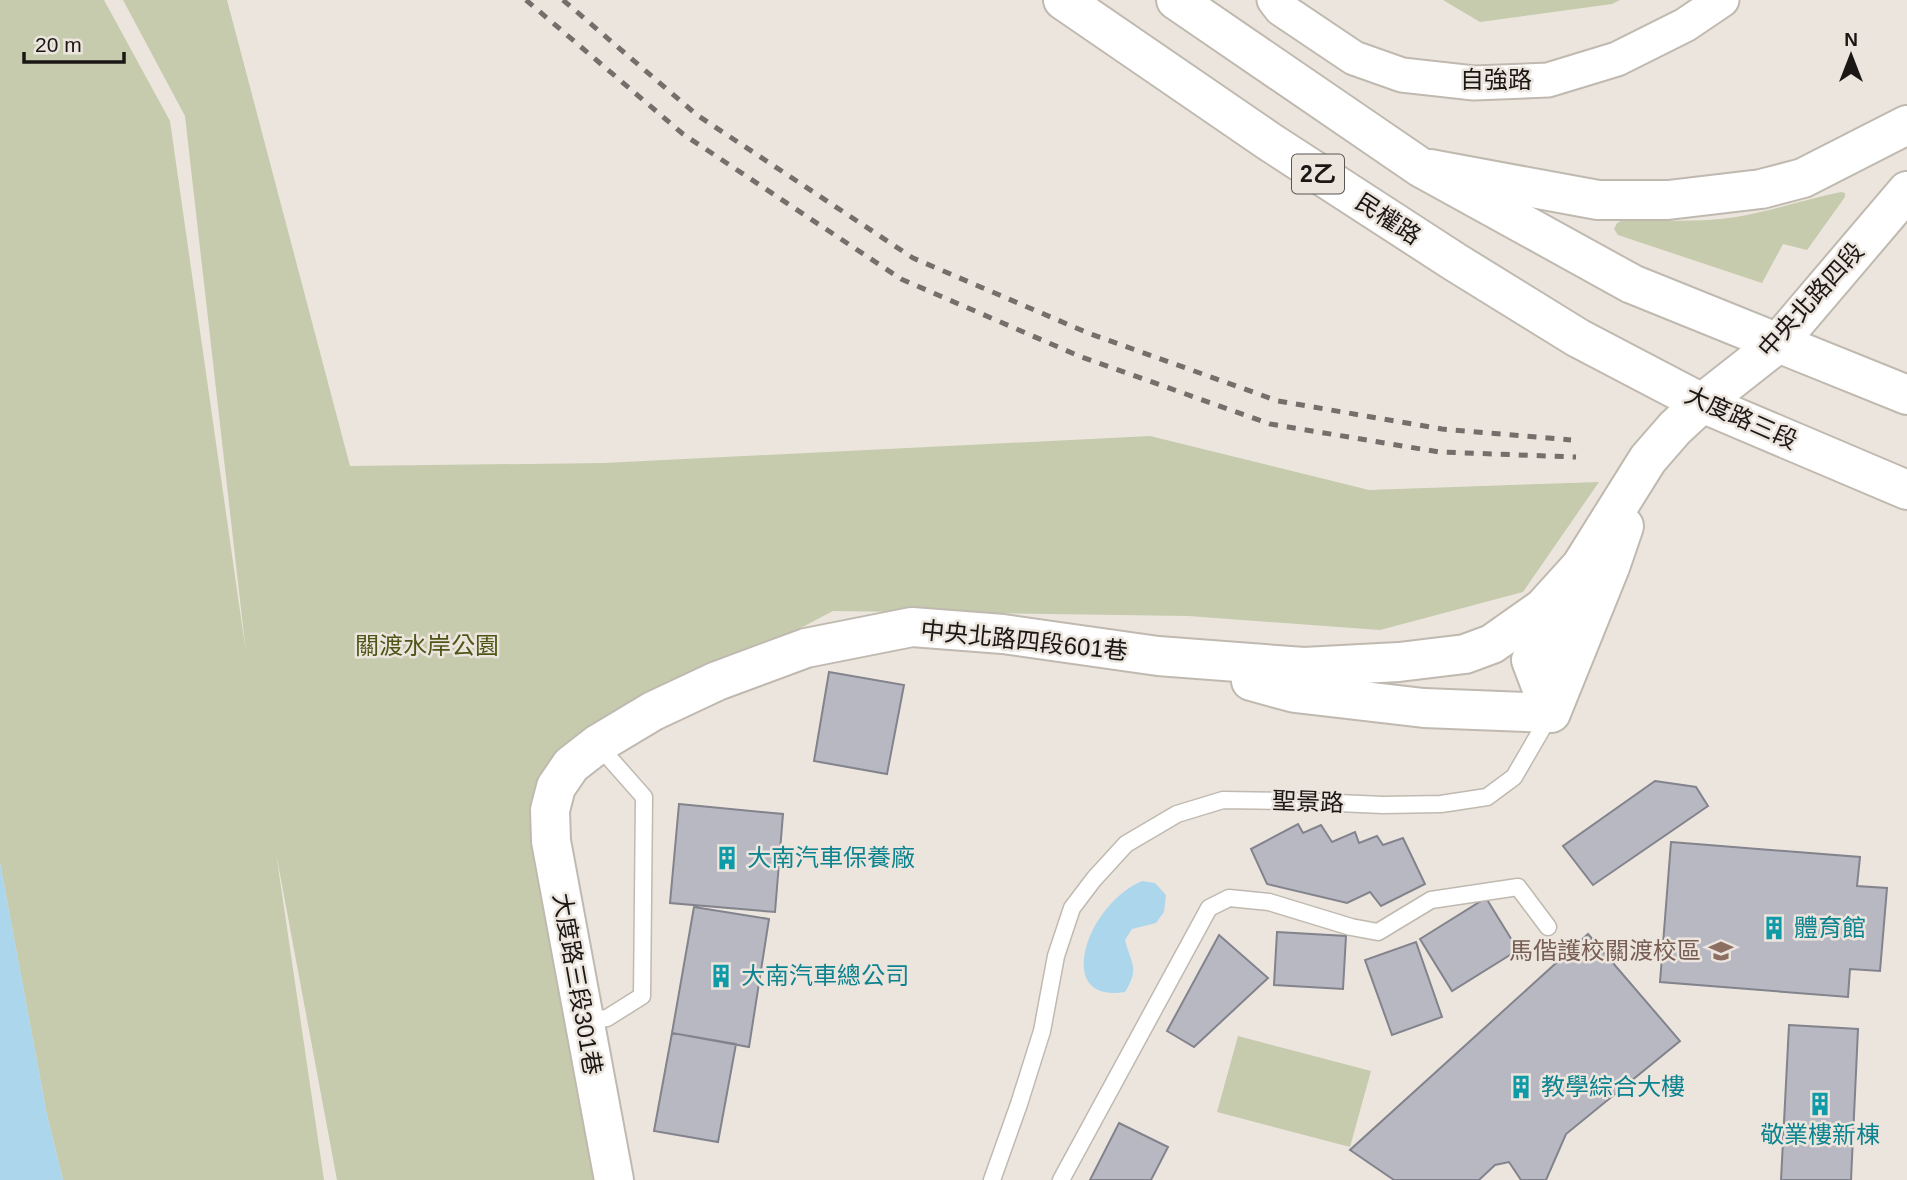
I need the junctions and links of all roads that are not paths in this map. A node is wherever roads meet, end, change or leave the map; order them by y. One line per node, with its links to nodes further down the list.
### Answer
1 (1063, 0): 8 (street, 民權路 / 2乙)
2 (1176, 0): 6 (street, 2乙)
3 (1273, 0): 4 (street, 自強路)
4 (1722, 0)
5 (1907, 125): 6 (street)
6 (1420, 167): 9 (street, 2乙)
7 (1907, 191): 9 (street, 中央北路四段)
8 (1578, 338): 11 (street, 大度路三段 / 2乙)
9 (1777, 344): 10 (street, 2乙); 11 (street, 中央北路四段)
10 (1907, 395)
11 (1702, 403): 12 (street, 中央北路四段); 13 (street, 大度路三段 / 2乙)
12 (1648, 459): 14 (street, 中央北路四段601巷); 16 (street, 聖景路)
13 (1907, 490)
14 (1581, 566): 15 (street, 中央北路四段601巷); 16 (street)
15 (1158, 656): 16 (street, 中央北路四段601巷); 17 (street, 中央北路四段601巷)
16 (1551, 713): 22 (lane, 聖景路)
17 (598, 744): 18 (street, 中央北路四段601巷); 20 (lane)
18 (556, 788): 20 (street, 大度路三段301巷)
19 (1548, 927): 23 (lane)
20 (584, 1021): 21 (street, 大度路三段301巷)
21 (614, 1180)
22 (992, 1180)
23 (1062, 1180)

